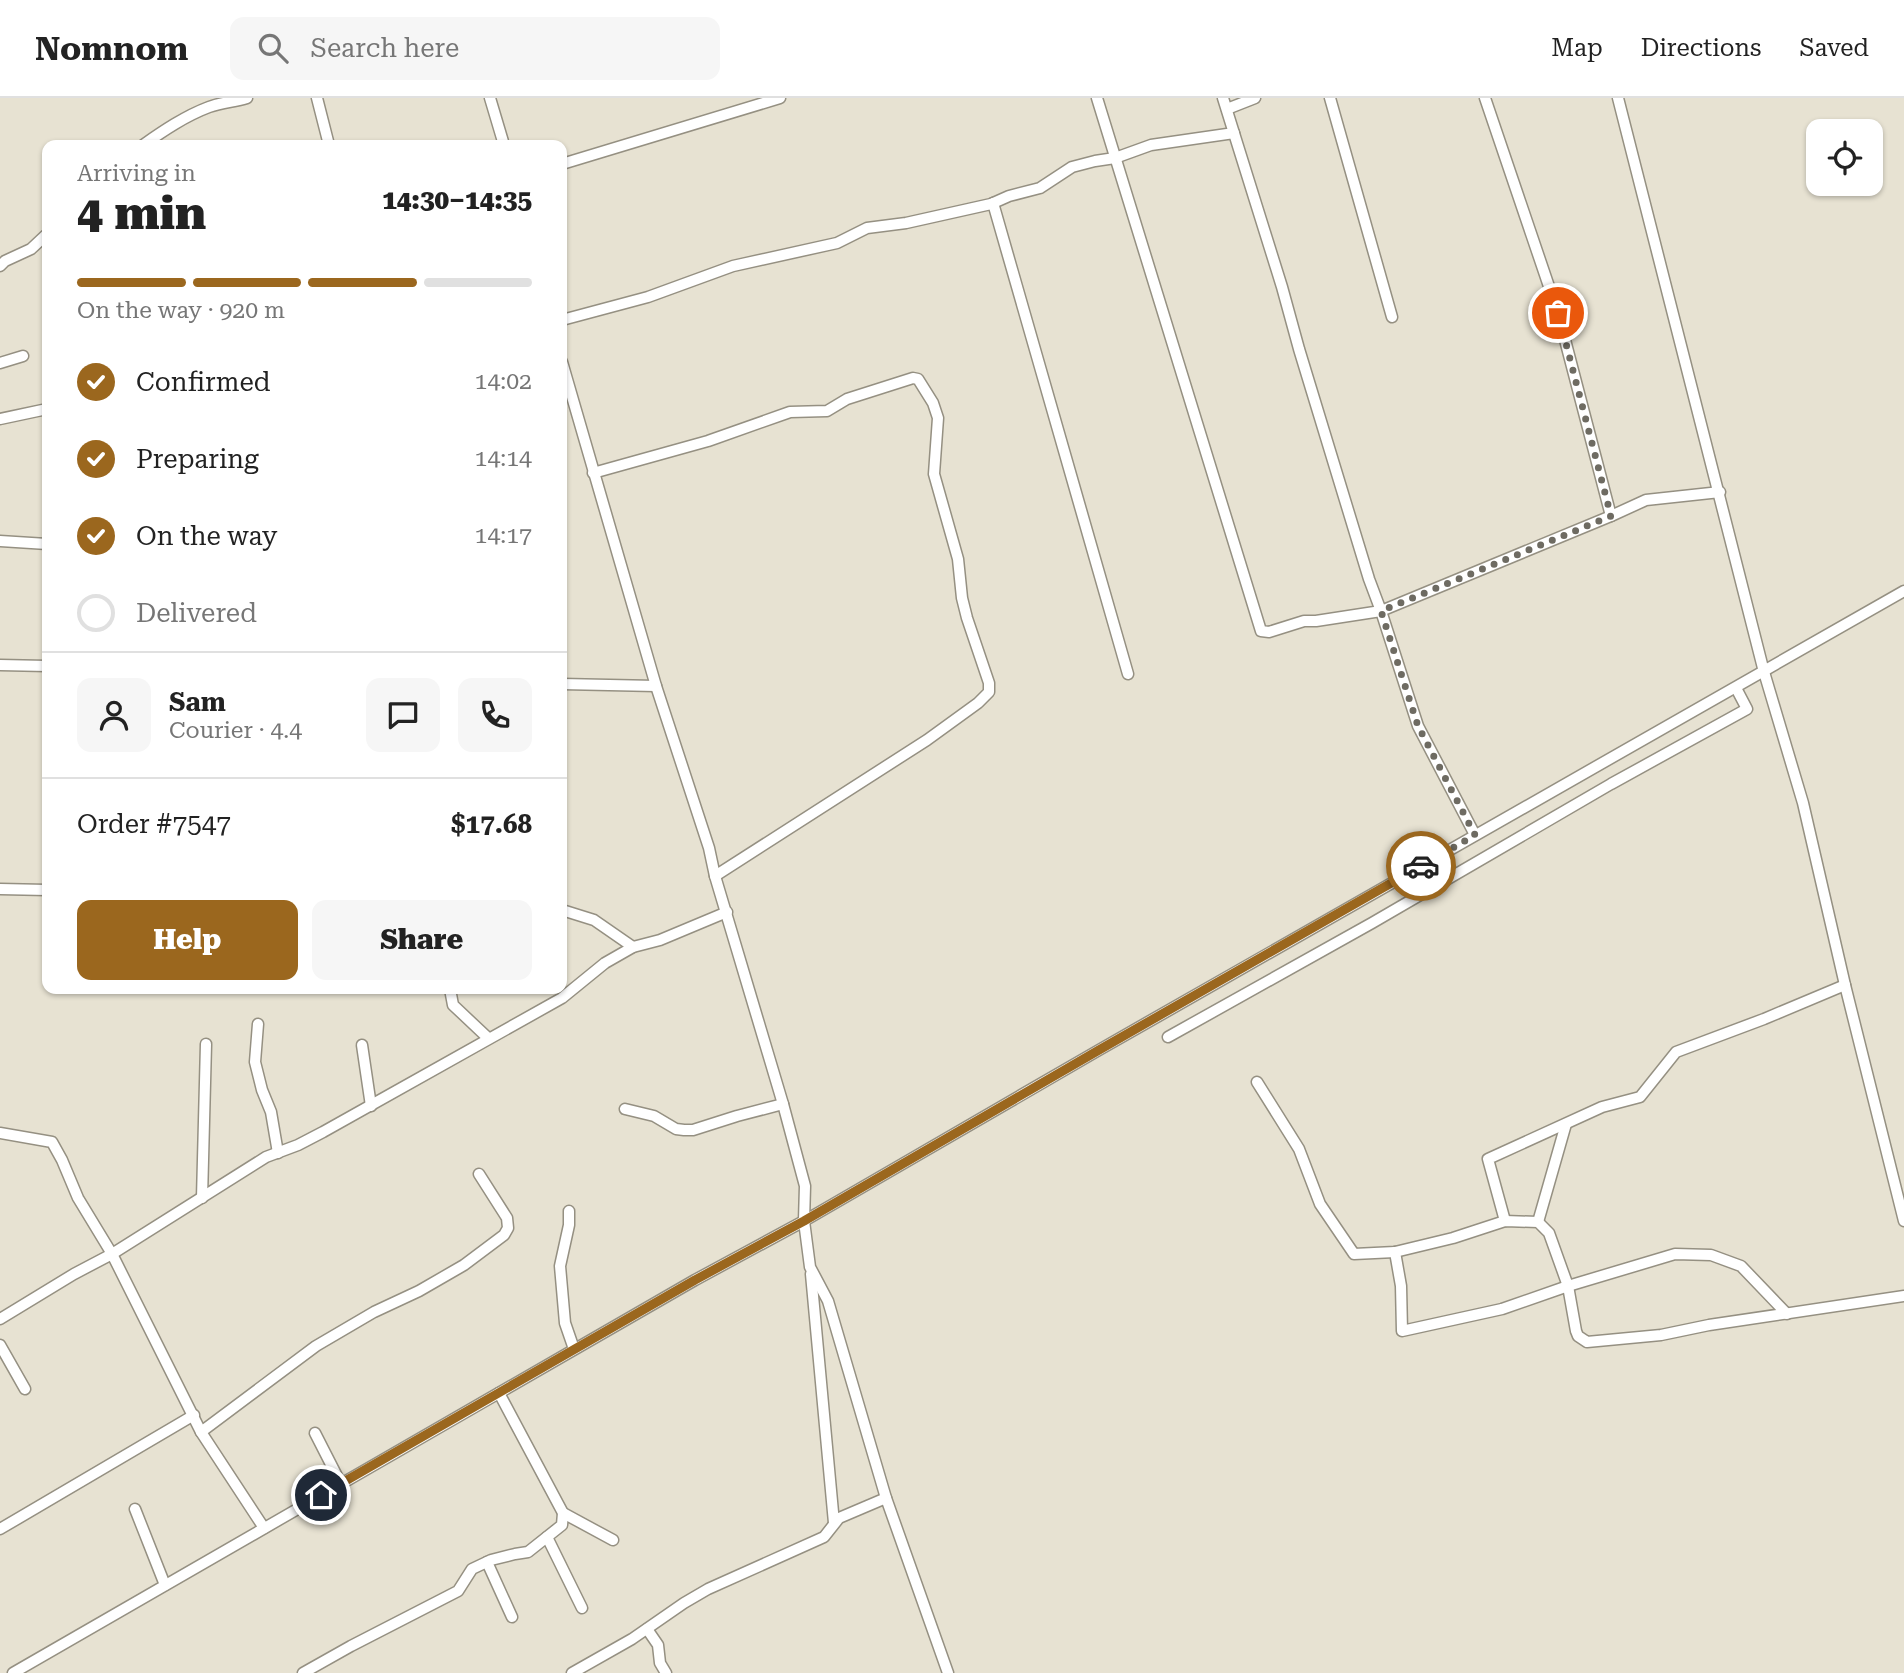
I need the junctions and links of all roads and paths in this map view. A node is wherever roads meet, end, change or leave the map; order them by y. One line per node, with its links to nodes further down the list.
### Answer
1 (247, 98): 12 (street)
2 (317, 98): 13 (street)
3 (490, 98): 14 (street)
4 (780, 98): 16 (street)
5 (1097, 98): 15 (street)
6 (1255, 98): 10 (street)
7 (1330, 98): 20 (street)
8 (1485, 98): 29 (street)
9 (1618, 98): 28 (street)
10 (1225, 103): 11 (street)
11 (1234, 133): 15 (street); 33 (street)
12 (150, 140)
13 (328, 140)
14 (503, 140)
15 (1115, 158): 17 (street); 33 (street)
16 (567, 162)
17 (993, 203): 21 (street); 37 (street)
18 (42, 238): 19 (street)
19 (0, 266)
20 (1392, 317)
21 (567, 319)
22 (23, 356): 23 (street)
23 (0, 363)
24 (567, 380): 27 (street)
25 (42, 410): 26 (street)
26 (0, 419)
27 (593, 473): 39 (street); 42 (street)
28 (1720, 492): 29 (street); 36 (street)
29 (1611, 516): 33 (street)
30 (0, 541): 31 (street)
31 (42, 544)
32 (1904, 591): 36 (street)
33 (1381, 611): 41 (street)
34 (0, 665): 35 (street)
35 (42, 666)
36 (1764, 672): 40 (street); 48 (street)
37 (1128, 674)
38 (567, 684): 39 (street)
39 (656, 686): 42 (street)
40 (1736, 688): 41 (street); 53 (street)
41 (1475, 835): 68 (street)
42 (715, 876): 46 (street)
43 (0, 888): 44 (street)
44 (42, 890)
45 (567, 911): 47 (street)
46 (727, 912): 47 (street); 58 (street)
47 (633, 947): 50 (street)
48 (1845, 985): 61 (street); 65 (street)
49 (451, 994): 54 (street)
50 (567, 994)
51 (567, 994): 54 (street)
52 (258, 1024): 63 (street)
53 (1168, 1037)
54 (488, 1038): 59 (street)
55 (206, 1044): 66 (street)
56 (362, 1045): 59 (street)
57 (1257, 1082): 72 (street)
58 (783, 1104): 60 (street); 68 (street)
59 (371, 1106): 63 (street)
60 (625, 1109)
61 (1566, 1124): 69 (street); 70 (street)
62 (0, 1133): 73 (street)
63 (278, 1153): 66 (street)
64 (479, 1174): 84 (street)
65 (1898, 1179): 71 (street)
66 (202, 1198): 73 (street)
67 (569, 1212): 80 (street)
68 (804, 1221): 74 (street); 80 (street)
69 (1505, 1221): 70 (street); 72 (street)
70 (1538, 1222): 75 (street)
71 (1904, 1222)
72 (1395, 1252): 75 (street)
73 (112, 1254): 78 (street); 83 (street)
74 (810, 1267): 87 (street); 90 (street)
75 (1568, 1286): 77 (street); 77 (street)
76 (1904, 1296): 77 (street)
77 (1787, 1314)
78 (0, 1319)
79 (0, 1346): 81 (street)
80 (574, 1349): 82 (street)
81 (25, 1389)
82 (499, 1393): 86 (street); 89 (street)
83 (194, 1415): 84 (street); 92 (street)
84 (201, 1432): 91 (street)
85 (315, 1433): 86 (street)
86 (341, 1484): 91 (street)
87 (886, 1498): 90 (street); 104 (street)
88 (135, 1509): 96 (street)
89 (563, 1513): 93 (street); 94 (street)
90 (834, 1523): 99 (street)
91 (264, 1528): 96 (street)
92 (0, 1529)
93 (547, 1537): 95 (street); 97 (street)
94 (613, 1541)
95 (487, 1562): 98 (street); 101 (street)
96 (165, 1585): 100 (street)
97 (583, 1608)
98 (512, 1617)
99 (647, 1629): 102 (street); 103 (street)
100 (21, 1671)
101 (303, 1673)
102 (572, 1673)
103 (666, 1673)
104 (948, 1673)

